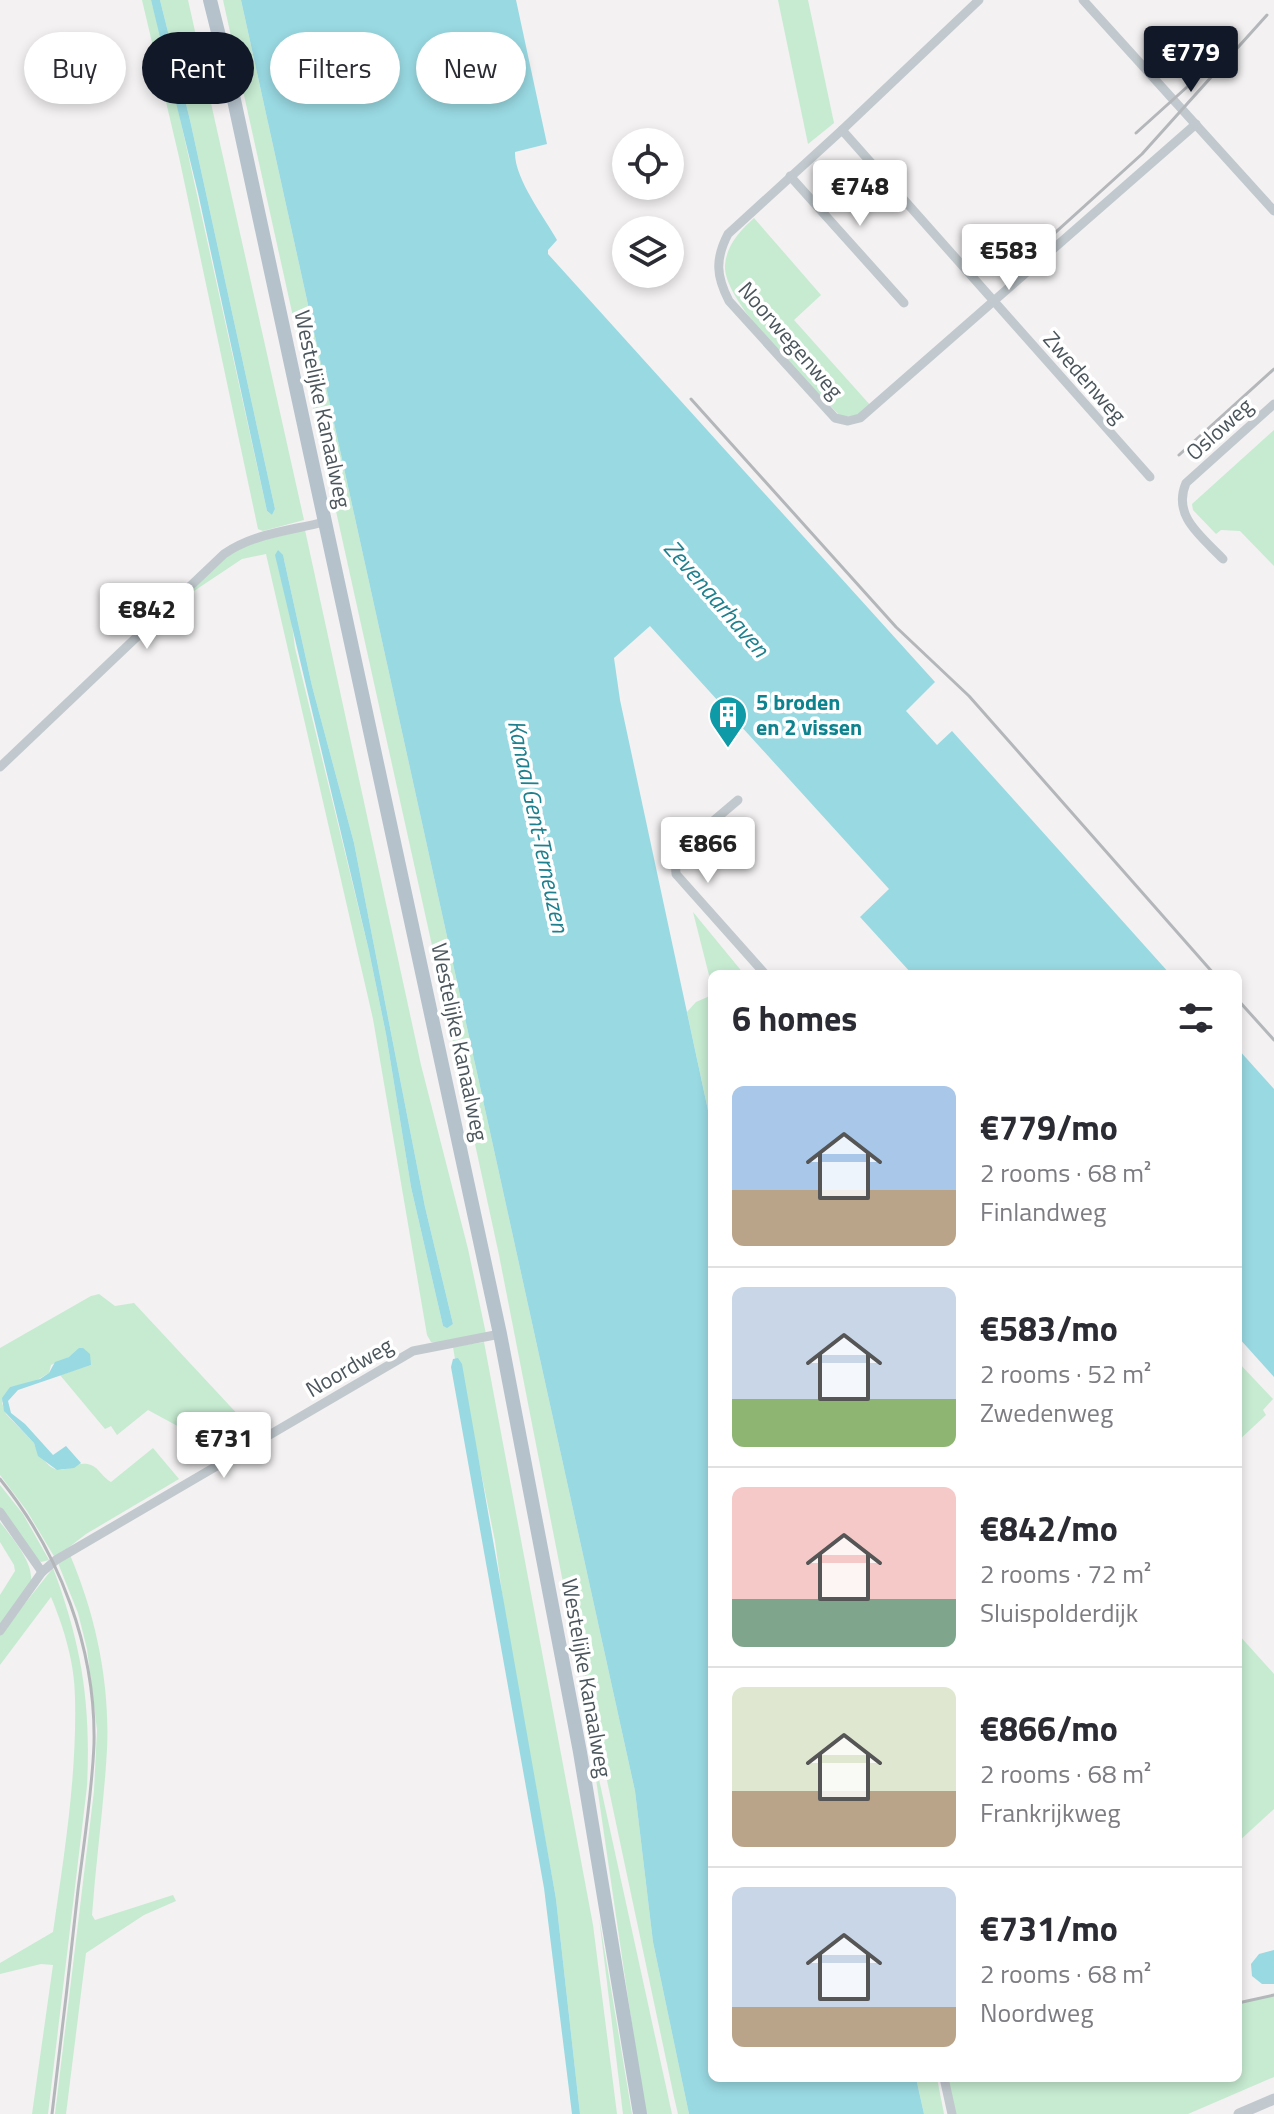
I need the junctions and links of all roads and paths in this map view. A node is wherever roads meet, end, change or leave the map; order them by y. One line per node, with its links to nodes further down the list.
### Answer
1 (210, 0): 12 (main road, Westelijke Kanaalweg)
2 (979, 0): 5 (street, Noorwegenweg)
3 (1083, 0): 4 (street)
4 (1196, 124): 7 (street); 8 (street)
5 (842, 130): 6 (street, Noorwegenweg); 8 (street, Zwedenweg)
6 (790, 176): 8 (street, Noorwegenweg); 9 (street)
7 (1274, 211)
8 (994, 300): 11 (street, Zwedenweg)
9 (904, 303)
10 (1274, 404): 13 (street, Osloweg)
11 (1150, 477)
12 (324, 522): 14 (street); 17 (main road, Westelijke Kanaalweg)
13 (1223, 559)
14 (0, 767)
15 (738, 800): 16 (street)
16 (761, 970)
17 (500, 1334): 19 (street, Noordweg); 23 (main road, Westelijke Kanaalweg)
18 (0, 1512): 19 (street)
19 (42, 1572): 20 (street, Noordweg)
20 (0, 1631)
21 (945, 2082): 24 (street)
22 (1274, 2099): 25 (street)
23 (637, 2109)
24 (952, 2114)
25 (1239, 2114)

